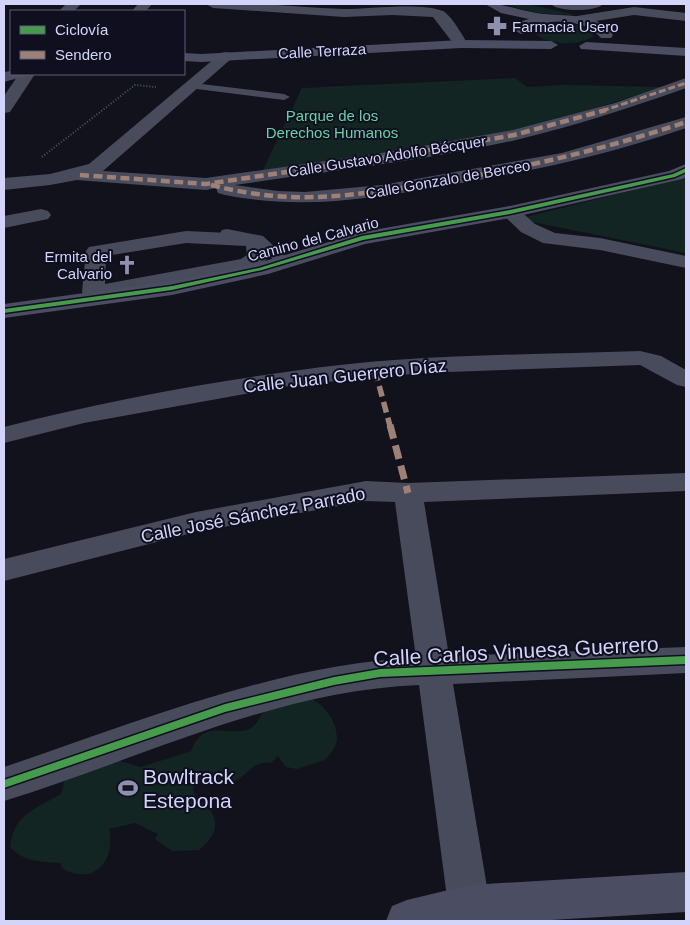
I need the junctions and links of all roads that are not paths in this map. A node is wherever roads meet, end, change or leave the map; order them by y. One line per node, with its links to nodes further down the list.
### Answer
1 (213, 4): 13 (street)
2 (492, 4): 6 (street)
3 (558, 4): 4 (street)
4 (596, 4)
5 (652, 4): 7 (street)
6 (506, 10): 9 (street); 11 (street)
7 (634, 11): 8 (street); 10 (street); 12 (street)
8 (686, 16)
9 (548, 19): 10 (street); 11 (street, Calle Terraza)
10 (577, 20): 12 (street)
11 (522, 28): 13 (street, Calle Terraza); 14 (street)
12 (605, 33): 15 (street); 16 (street)
13 (461, 44): 14 (street, Calle Terraza); 18 (street, Calle Terraza)
14 (561, 46): 15 (street, Calle Terraza)
15 (586, 46): 16 (street, Calle Terraza)
16 (682, 52)
17 (185, 56): 18 (street, Calle Terraza)
18 (226, 56): 21 (street)
19 (26, 75): 23 (street)
20 (686, 83): 28 (street, Calle Gustavo Adolfo Bécquer)
21 (190, 89): 22 (lane); 26 (street)
22 (284, 97)
23 (4, 108)
24 (686, 122): 28 (street, Calle Gonzalo de Berceo)
25 (686, 170): 29 (street, Camino del Calvario)
26 (80, 175): 27 (street); 28 (street, Calle Gustavo Adolfo Bécquer)
27 (10, 184)
28 (206, 184)
29 (510, 212): 33 (street, Camino del Calvario); 34 (street)
30 (41, 215): 31 (street)
31 (4, 222)
32 (227, 233): 33 (lane)
33 (282, 260): 36 (street, Camino del Calvario)
34 (686, 262)
35 (93, 292): 35 (street)
36 (4, 311)
37 (686, 380): 38 (street, Calle Juan Guerrero Díaz)
38 (4, 435)
39 (686, 482): 40 (street, Calle José Sánchez Parrado)
40 (408, 493): 41 (street, Calle José Sánchez Parrado); 43 (street)
41 (4, 570)
42 (686, 660): 43 (street, Calle Carlos Vinuesa Guerrero)
43 (434, 672): 44 (street, Calle Carlos Vinuesa Guerrero); 46 (street)
44 (4, 784)
45 (686, 892): 46 (street)
46 (469, 905): 47 (street)
47 (407, 921)

